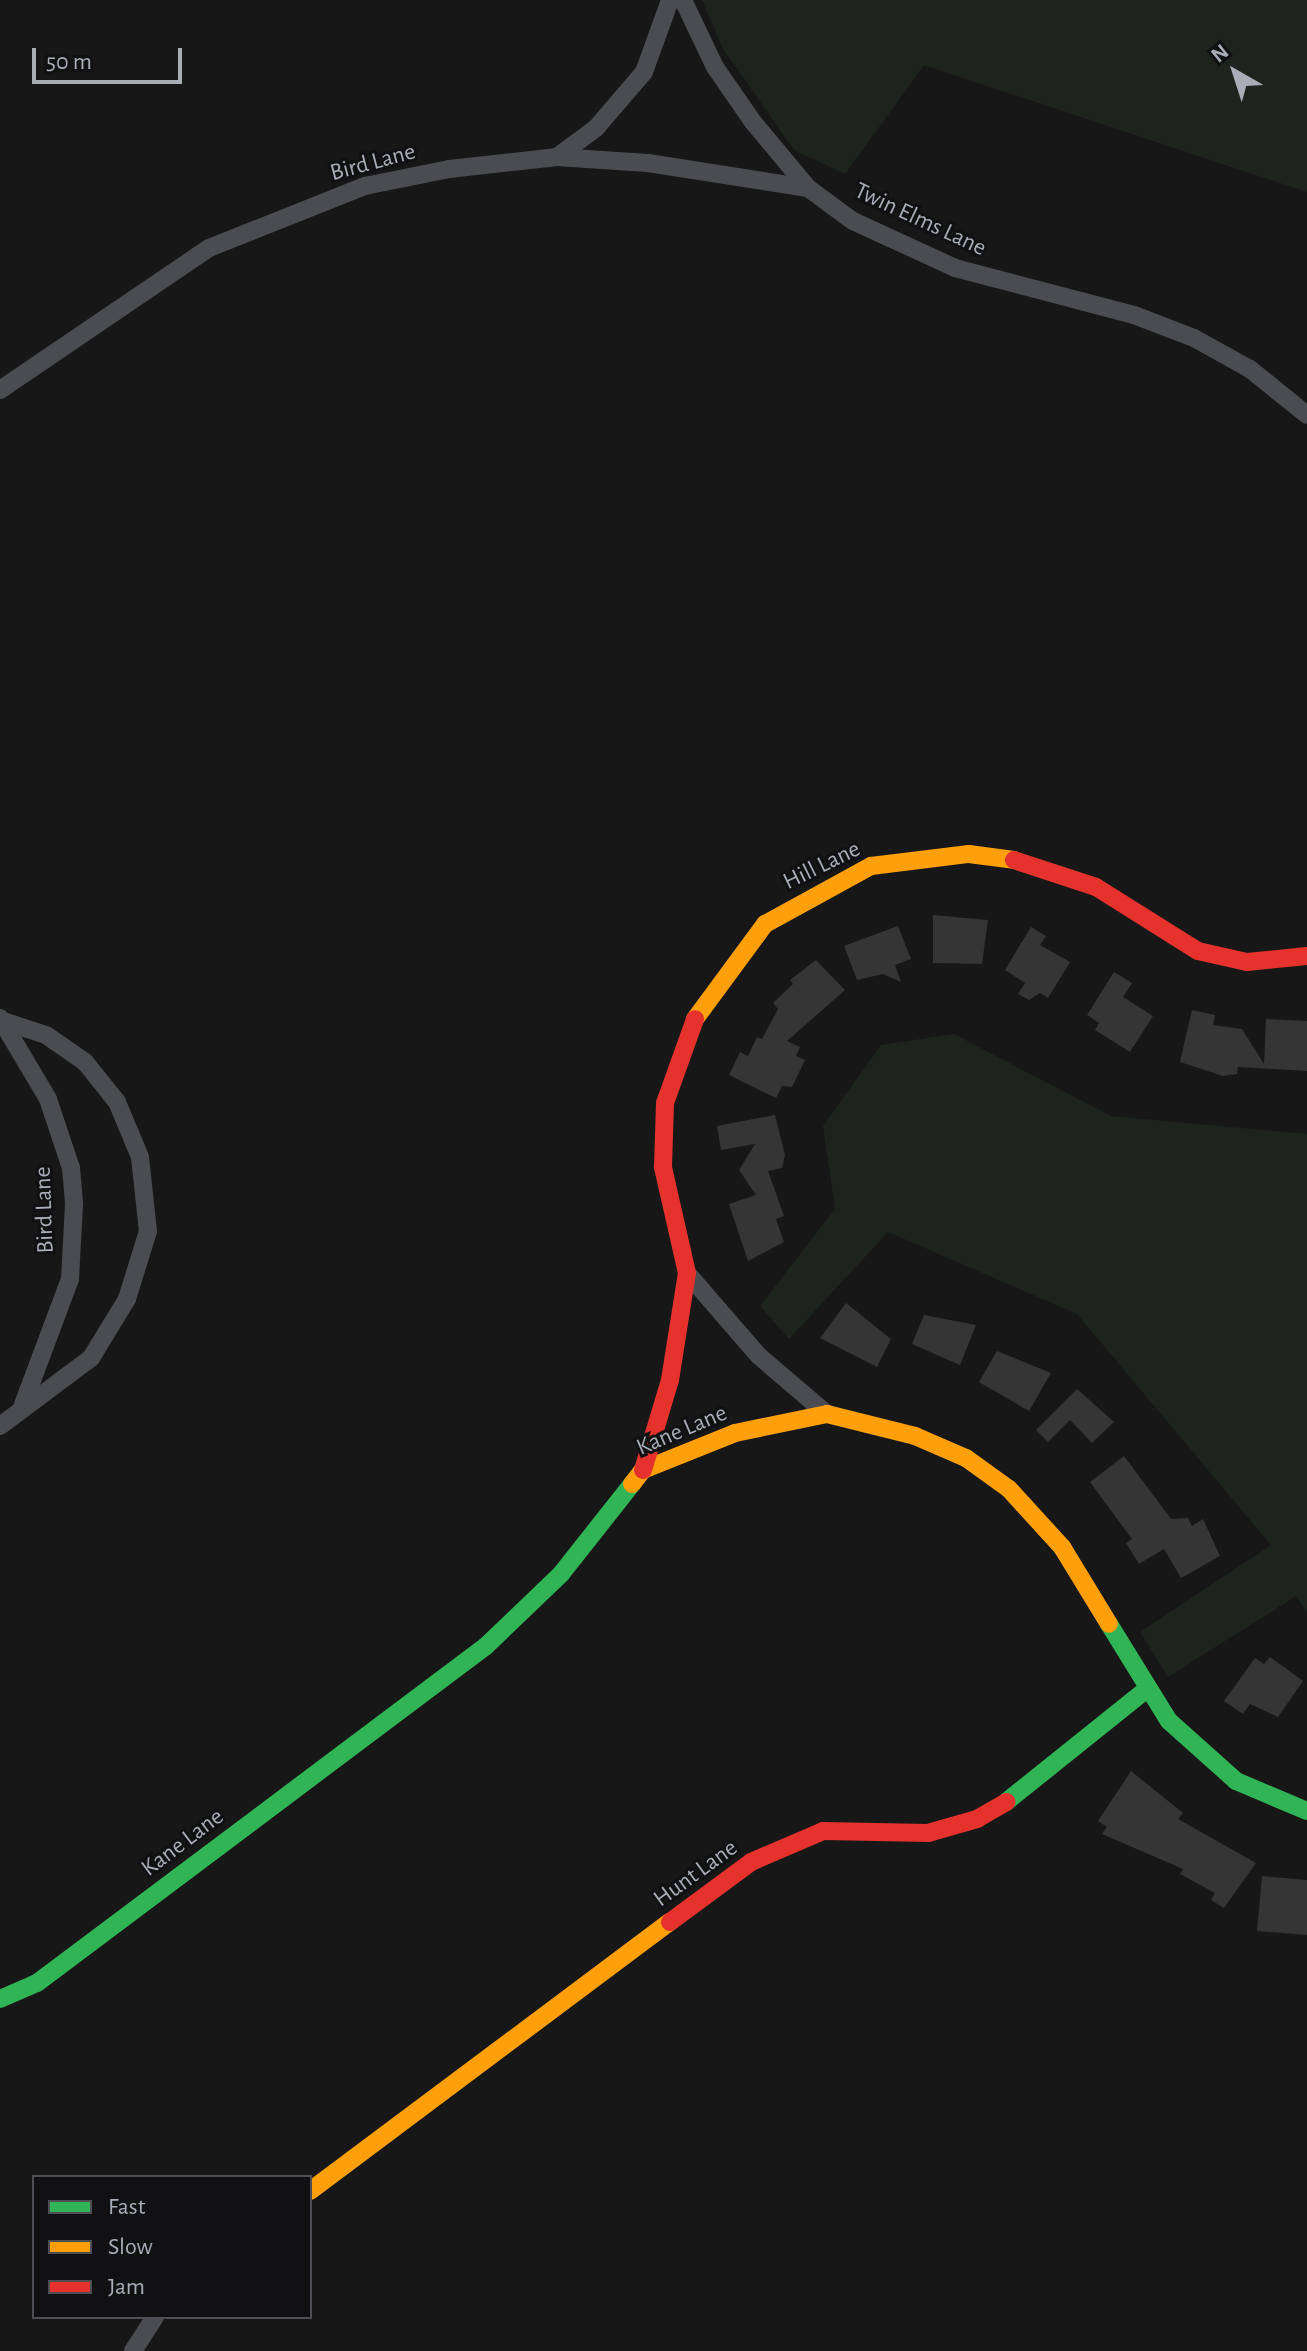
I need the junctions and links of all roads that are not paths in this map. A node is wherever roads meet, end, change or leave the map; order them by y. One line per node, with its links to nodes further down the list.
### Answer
1 (670, 0): 3 (street)
2 (683, 0): 4 (street, Twin Elms Lane)
3 (557, 157): 4 (street, Bird Lane); 5 (street, Bird Lane)
4 (808, 188): 6 (street, Twin Elms Lane)
5 (0, 390)
6 (1307, 415)
7 (1307, 956): 9 (street, Hill Lane)
8 (1, 1020): 10 (street, Bird Lane); 10 (street, Bird Lane)
9 (687, 1273): 11 (street); 13 (street)
10 (23, 1405): 12 (street, Bird Lane)
11 (827, 1414): 13 (street, Kane Lane); 14 (street, Kane Lane)
12 (0, 1426)
13 (643, 1470): 16 (street, Kane Lane)
14 (1146, 1690): 15 (street, Kane Lane); 17 (street, Hunt Lane)
15 (1307, 1811)
16 (0, 1999)
17 (312, 2190)
18 (154, 2319): 19 (street)
19 (133, 2351)

